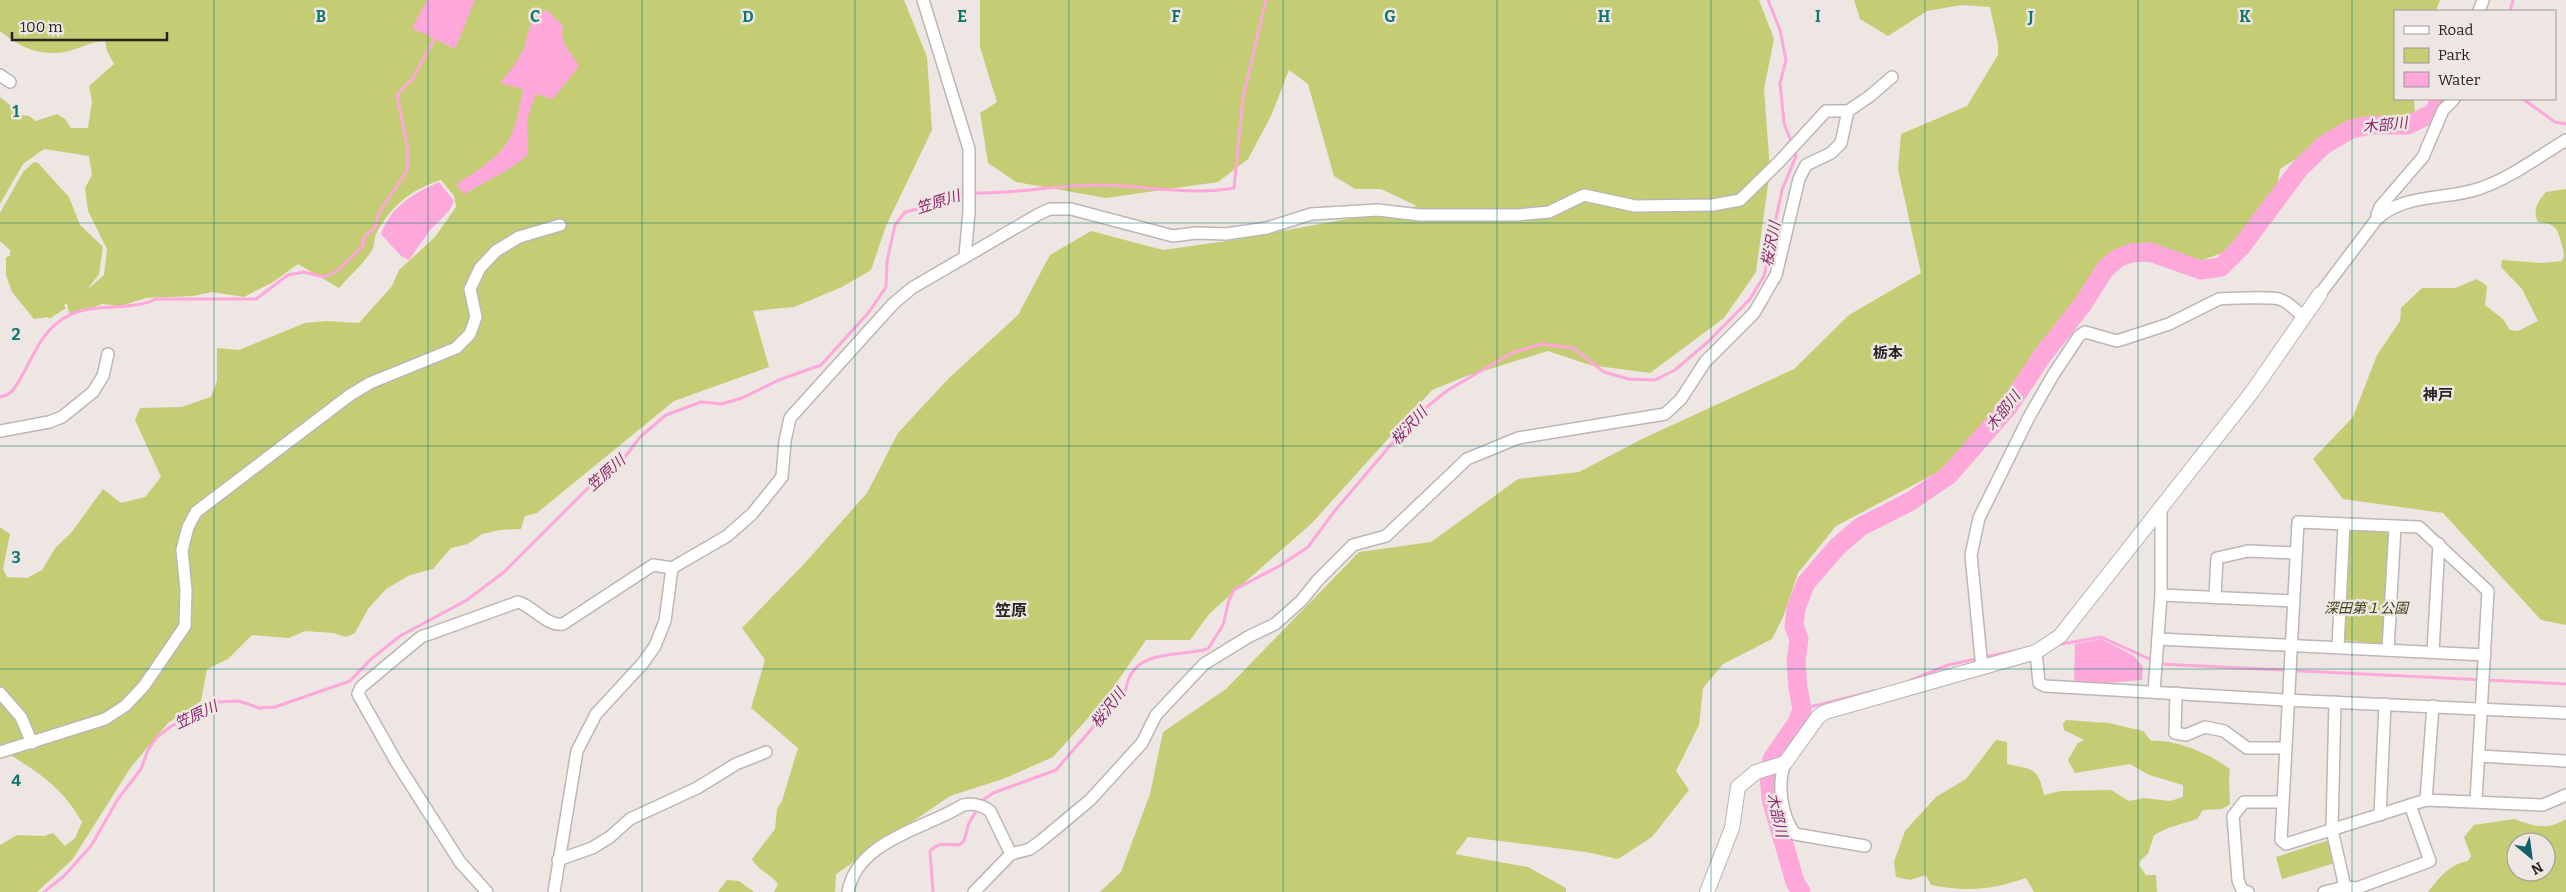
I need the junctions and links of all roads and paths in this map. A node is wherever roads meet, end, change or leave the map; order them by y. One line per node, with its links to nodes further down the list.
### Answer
1 (923, 0): 10 (street)
2 (0, 75): 4 (street)
3 (1892, 77): 6 (street)
4 (10, 82)
5 (2453, 100): 8 (street)
6 (1848, 111): 10 (street); 56 (street)
7 (2566, 140): 8 (street)
8 (2376, 220): 11 (street)
9 (560, 224): 41 (street)
10 (965, 256): 20 (street)
11 (2320, 294): 12 (street)
12 (2304, 317): 15 (street); 31 (street)
13 (108, 354): 14 (street)
14 (0, 431)
15 (2161, 507): 21 (street); 28 (street)
16 (2344, 524): 17 (street); 19 (street); 26 (street)
17 (2395, 527): 18 (street); 27 (street)
18 (2439, 544): 29 (street); 30 (street)
19 (2295, 553): 22 (street); 23 (street)
20 (672, 568): 57 (street); 60 (street)
21 (2161, 595): 22 (street); 24 (street)
22 (2215, 596): 23 (street)
23 (2292, 601): 25 (street)
24 (2158, 639): 25 (street); 32 (street)
25 (2290, 645): 26 (street); 35 (street)
26 (2338, 647): 27 (street)
27 (2388, 650): 29 (street)
28 (2036, 652): 31 (street); 32 (street)
29 (2434, 652): 30 (street)
30 (2485, 655): 39 (street)
31 (1982, 668): 47 (street)
32 (2154, 692): 34 (street)
33 (0, 693): 41 (street)
34 (2176, 693): 35 (street); 42 (street)
35 (2286, 700): 36 (street); 42 (street)
36 (2335, 702): 37 (street); 54 (street)
37 (2385, 704): 38 (street); 53 (street)
38 (2433, 706): 39 (street); 49 (street)
39 (2482, 709): 40 (street); 45 (street)
40 (2566, 713)
41 (32, 742): 43 (street)
42 (2284, 748): 51 (street)
43 (0, 752)
44 (766, 752): 57 (street)
45 (2479, 756): 46 (street); 50 (street)
46 (2566, 761)
47 (1785, 763): 55 (street); 64 (street)
48 (2566, 795): 50 (street)
49 (2426, 800): 50 (street); 52 (street)
50 (2476, 801)
51 (2282, 802): 54 (street); 59 (street)
52 (2410, 805): 53 (street); 58 (street)
53 (2380, 814): 54 (street)
54 (2332, 830): 58 (street)
55 (1865, 846)
56 (1011, 854): 62 (street); 63 (street)
57 (558, 860): 61 (street)
58 (2345, 887): 65 (street)
59 (2244, 891)
60 (487, 892)
61 (554, 892)
62 (848, 892)
63 (974, 892)
64 (1707, 892)
65 (2324, 892)

